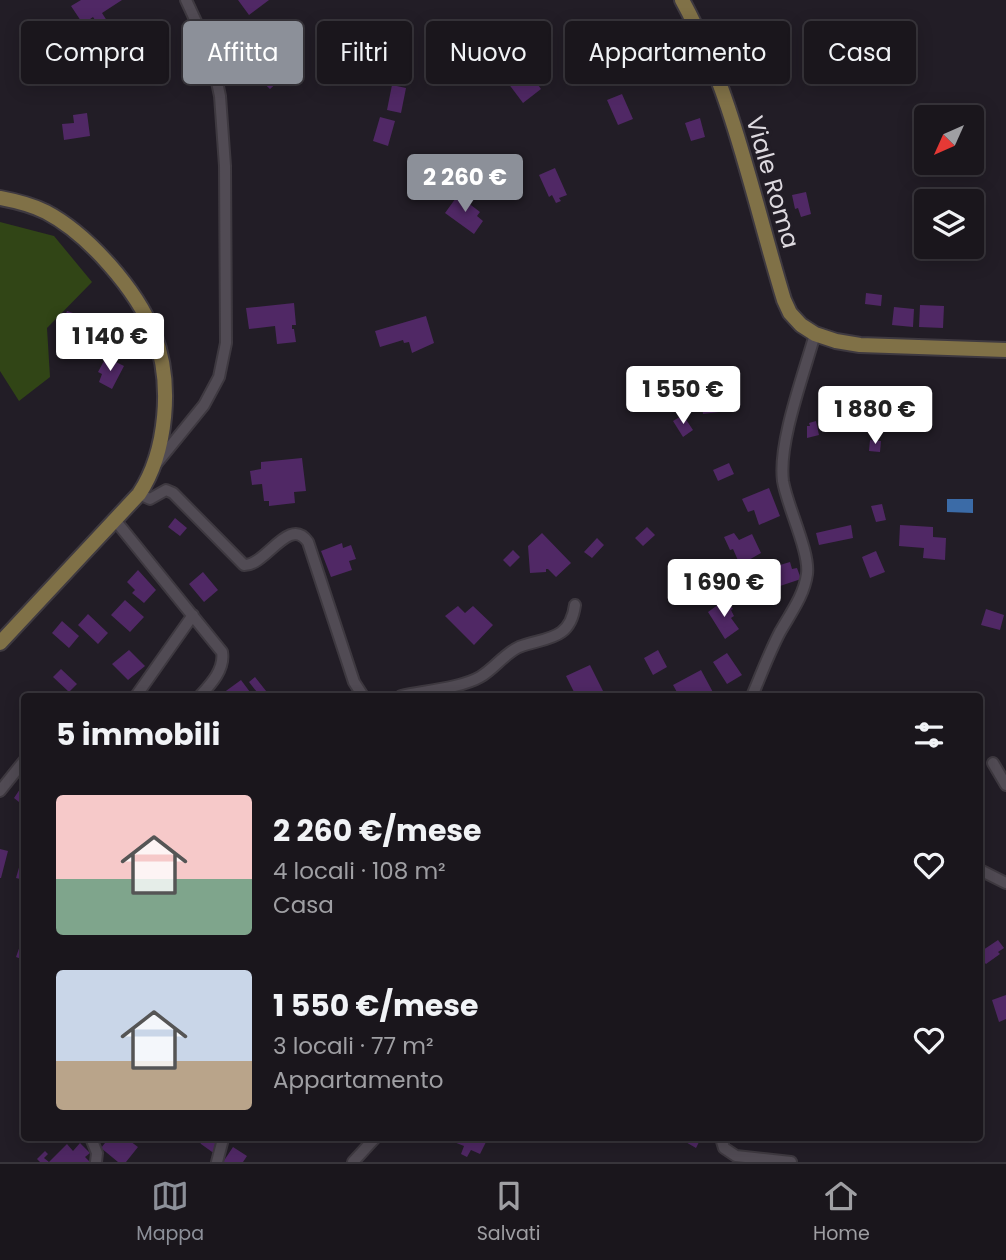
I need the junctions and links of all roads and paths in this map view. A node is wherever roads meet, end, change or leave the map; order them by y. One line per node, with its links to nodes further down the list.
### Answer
1 (186, 0): 6 (street)
2 (682, 0): 4 (main road, Viale Roma)
3 (0, 198): 6 (main road)
4 (813, 333): 5 (main road); 16 (street)
5 (1006, 350)
6 (156, 464): 7 (main road)
7 (139, 494): 8 (main road); 14 (street)
8 (116, 520): 10 (street); 11 (main road)
9 (575, 605): 15 (street)
10 (193, 615): 12 (street); 13 (street)
11 (0, 643)
12 (138, 693)
13 (202, 693)
14 (361, 693)
15 (414, 693)
16 (753, 693)
17 (993, 763): 19 (street)
18 (21, 765): 20 (street)
19 (1006, 785)
20 (0, 791)
21 (983, 872): 22 (street)
22 (1006, 883)
23 (92, 1141): 27 (street)
24 (222, 1141): 28 (street)
25 (372, 1141): 29 (street)
26 (722, 1141): 30 (street)
27 (96, 1162)
28 (217, 1162)
29 (353, 1162)
30 (791, 1162)

